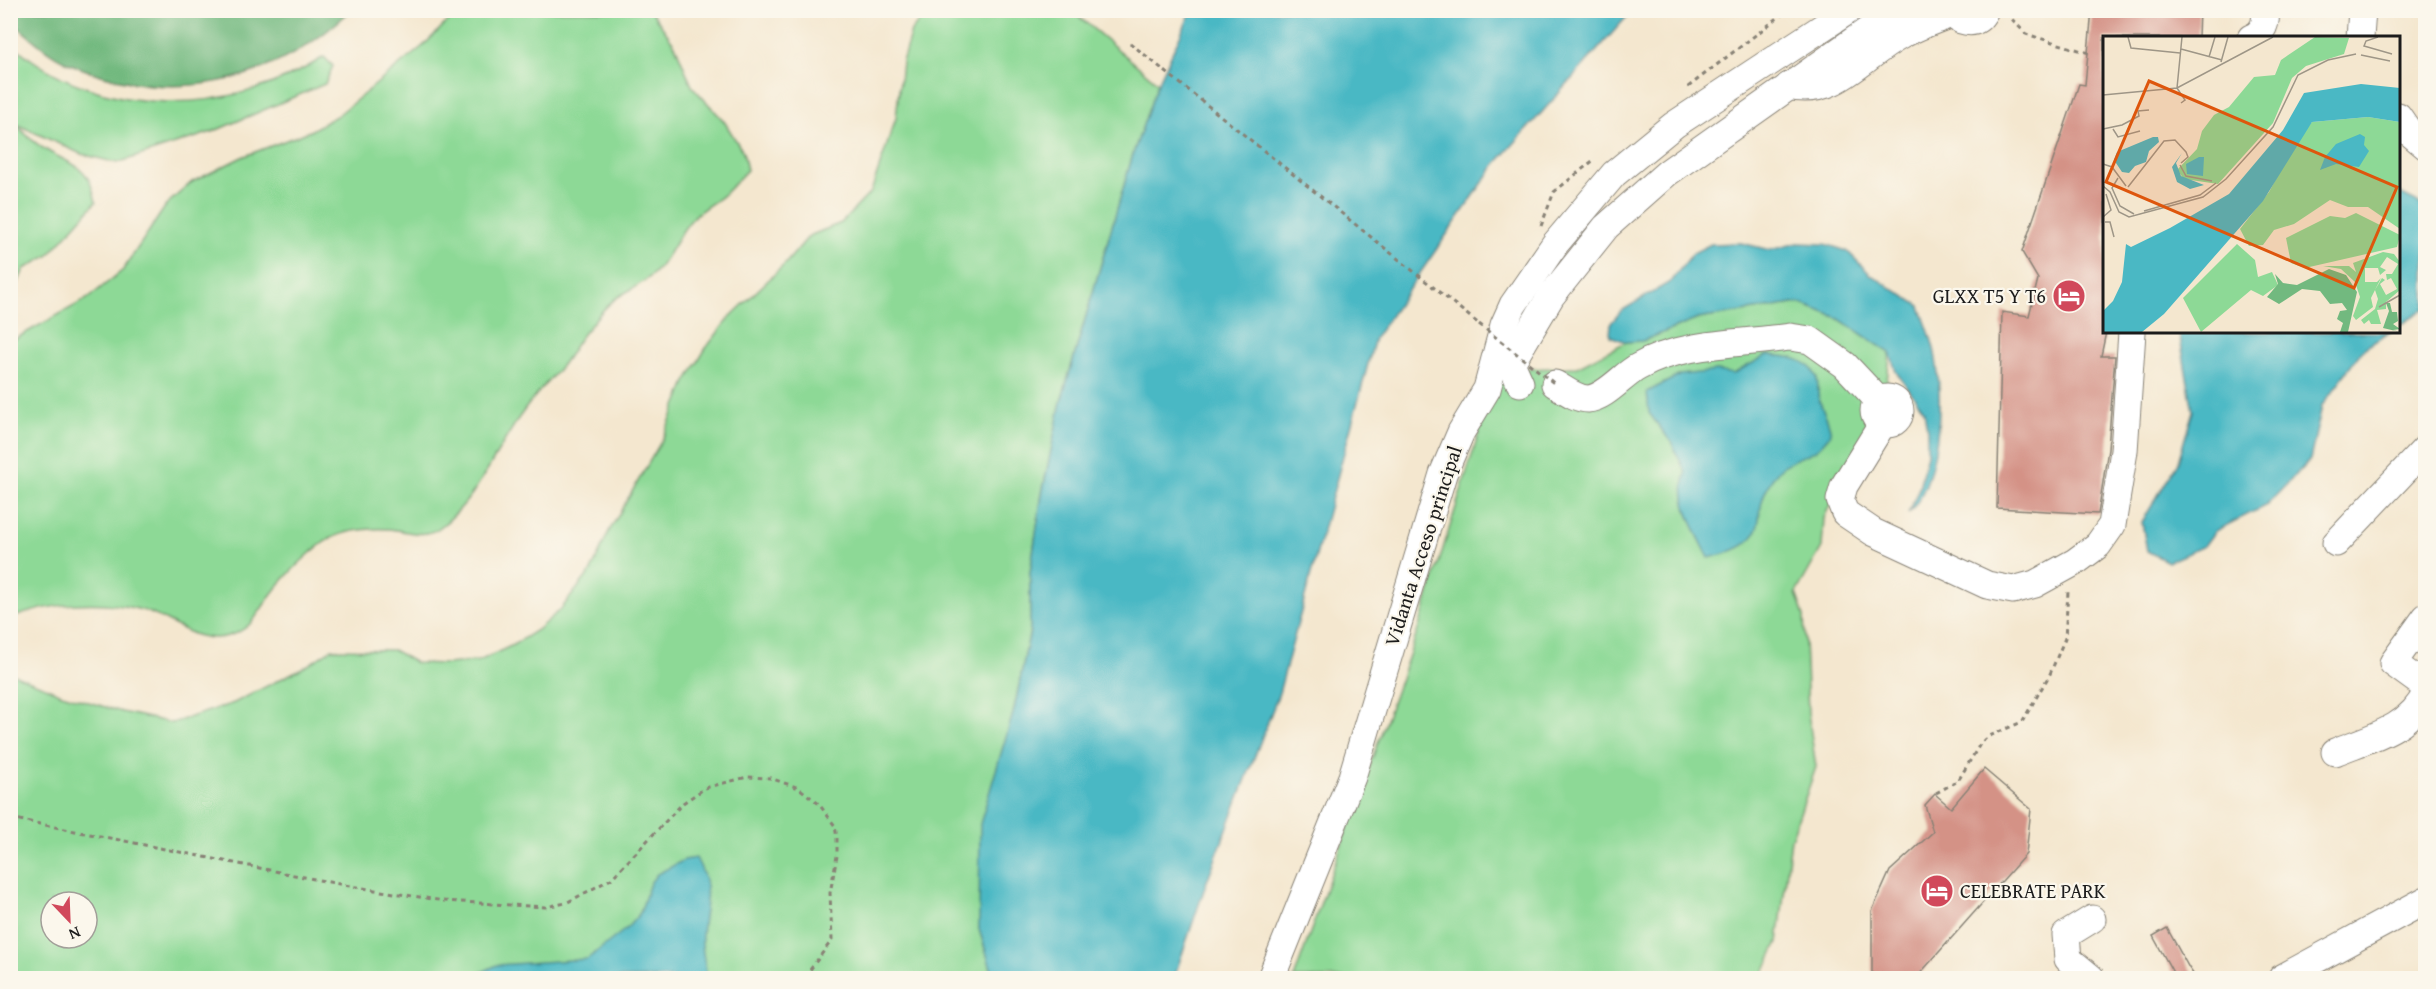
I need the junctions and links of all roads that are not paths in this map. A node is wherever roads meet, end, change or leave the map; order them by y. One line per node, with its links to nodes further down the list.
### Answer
1 (1849, 10): 19 (street, Vidanta Acceso principal)
2 (1897, 10): 5 (street)
3 (1985, 10): 4 (street)
4 (1956, 11): 5 (street)
5 (1788, 86): 9 (street)
6 (2400, 119): 7 (street)
7 (2426, 146)
8 (2132, 333): 10 (street)
9 (1520, 383)
10 (1555, 384)
11 (2426, 448): 12 (street)
12 (2336, 543)
13 (2426, 617): 14 (street)
14 (2426, 687)
15 (2426, 693): 16 (street)
16 (2335, 752)
17 (2426, 900): 21 (street)
18 (2092, 919): 20 (street)
19 (1271, 978)
20 (2091, 978)
21 (2282, 978)

